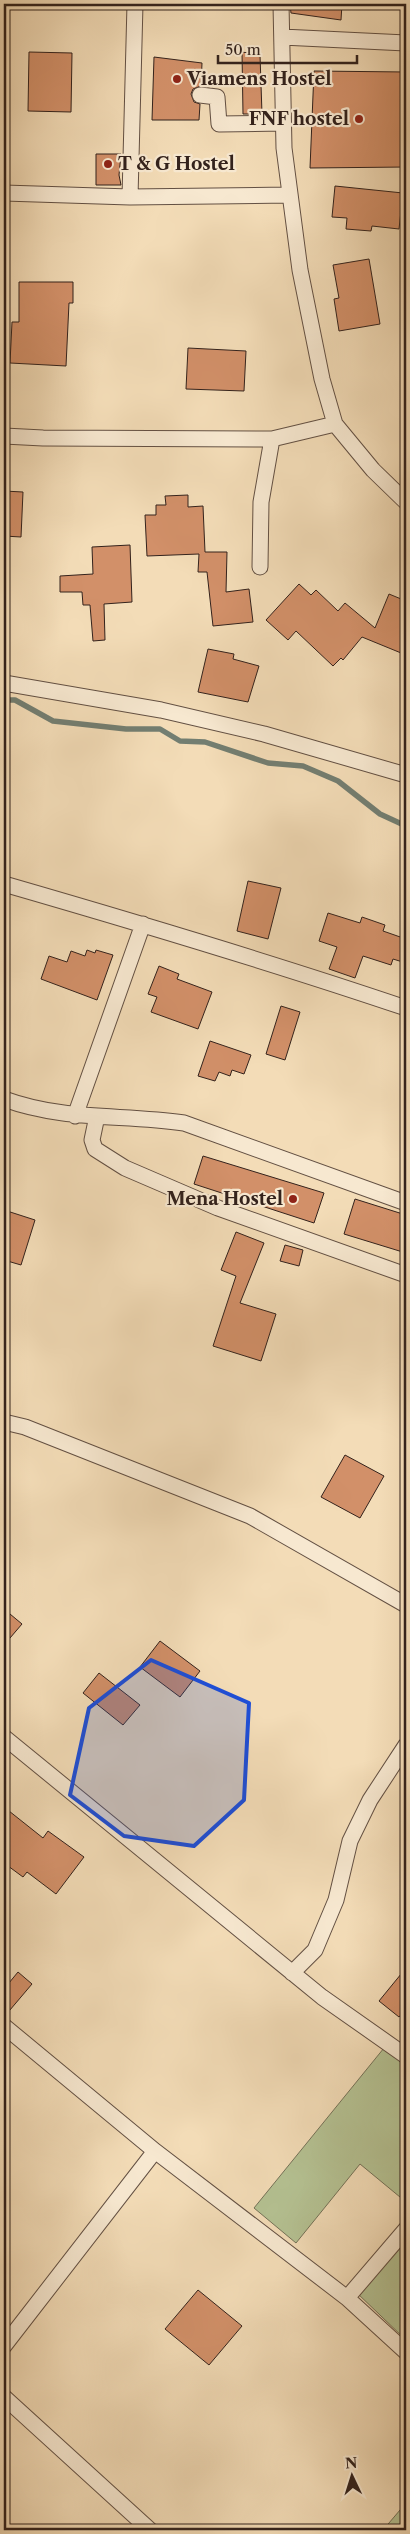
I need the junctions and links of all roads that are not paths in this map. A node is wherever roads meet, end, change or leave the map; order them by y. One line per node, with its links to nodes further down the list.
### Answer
1 (136, 4): 9 (street)
2 (281, 4): 3 (street)
3 (282, 37): 4 (street); 6 (street)
4 (406, 43)
5 (200, 95): 6 (street)
6 (283, 124): 8 (street)
7 (4, 193): 9 (street)
8 (289, 195): 9 (street); 10 (street)
9 (130, 197)
10 (335, 424): 12 (street); 13 (street)
11 (4, 436): 12 (street)
12 (272, 439): 14 (street)
13 (406, 502)
14 (260, 567)
15 (4, 683): 16 (street)
16 (406, 775)
17 (4, 884): 18 (street)
18 (144, 924): 19 (street); 21 (street)
19 (406, 1008)
20 (4, 1099): 21 (street)
21 (75, 1116): 22 (street)
22 (97, 1116): 23 (street); 24 (street)
23 (406, 1203)
24 (406, 1275)
25 (4, 1422): 26 (street)
26 (406, 1606)
27 (4, 1737): 29 (street)
28 (406, 1745): 29 (street)
29 (292, 1973): 31 (street)
30 (4, 2026): 32 (street)
31 (406, 2056)
32 (154, 2151): 34 (street); 35 (street)
33 (406, 2229): 34 (street)
34 (347, 2298): 36 (street)
35 (4, 2346)
36 (406, 2352)
37 (4, 2397): 38 (street)
38 (150, 2530)

